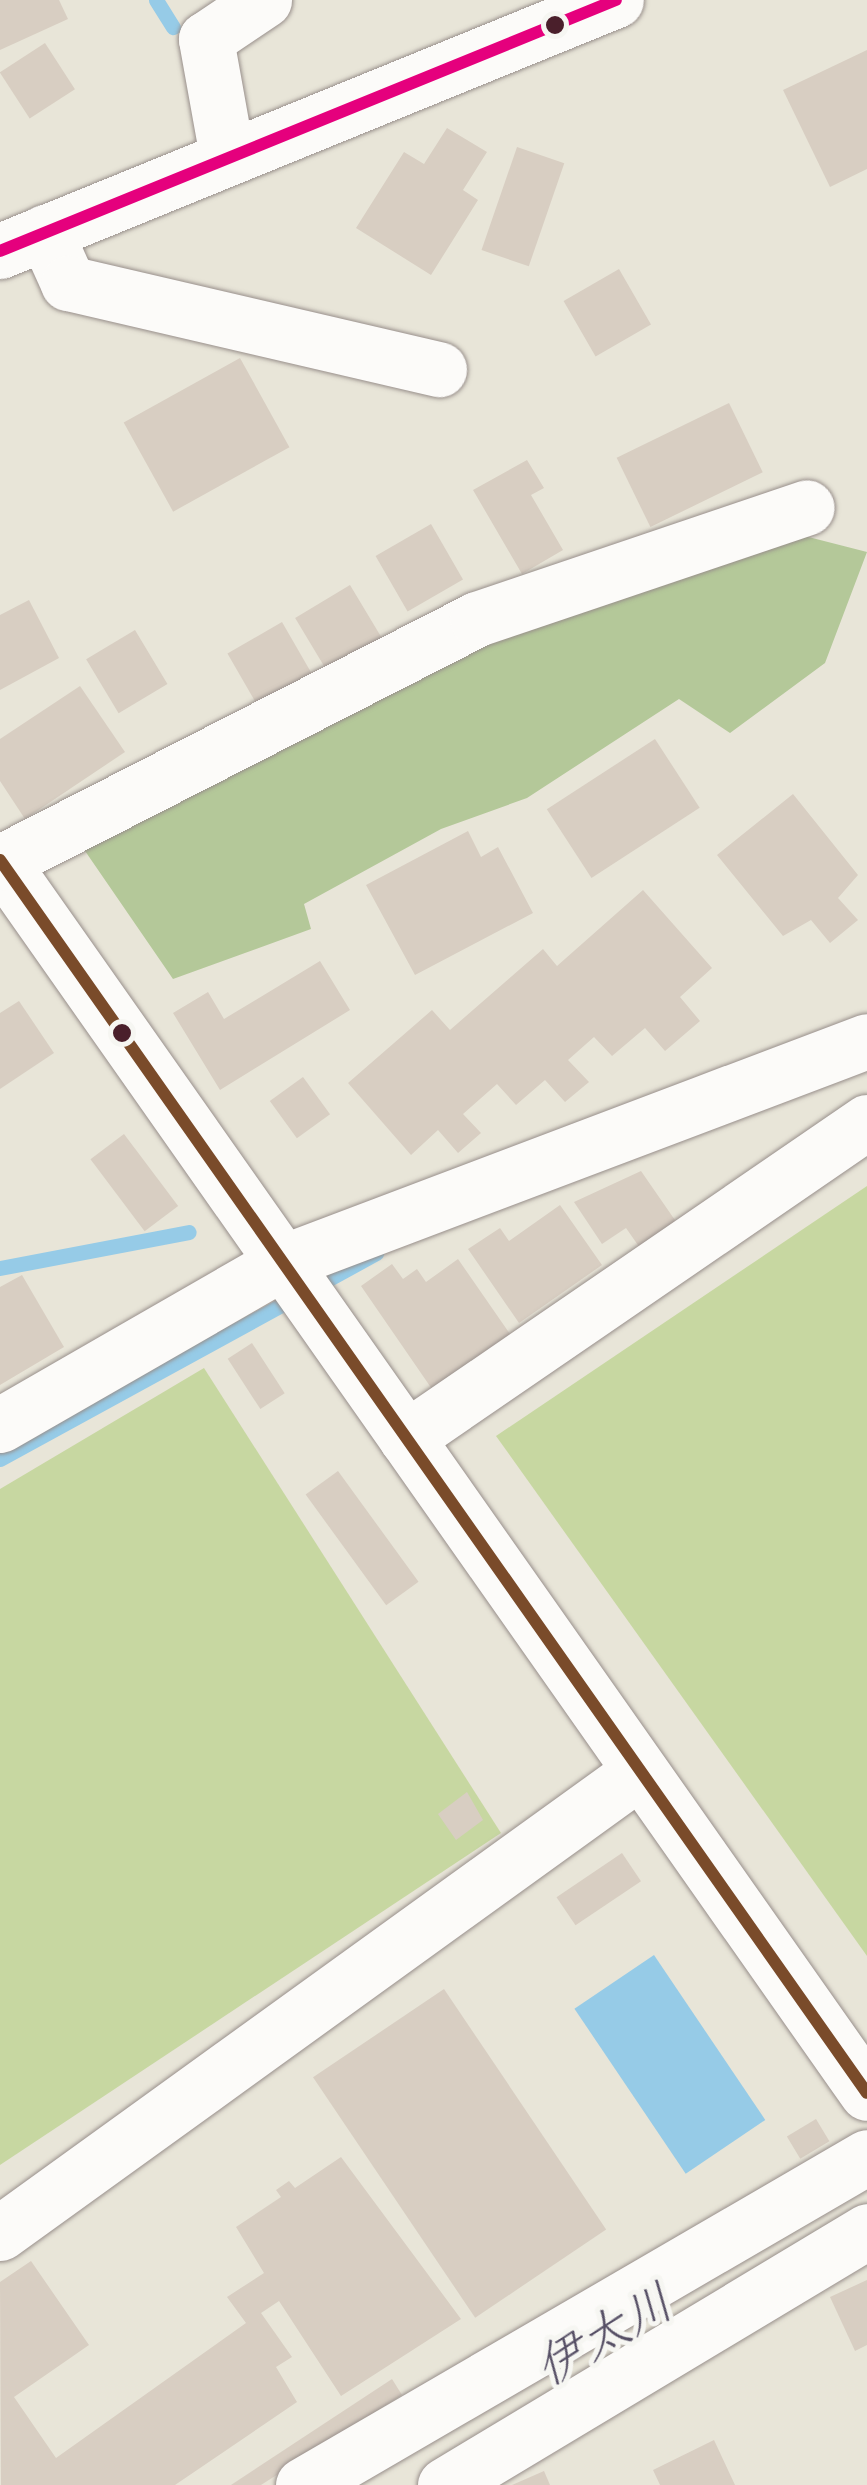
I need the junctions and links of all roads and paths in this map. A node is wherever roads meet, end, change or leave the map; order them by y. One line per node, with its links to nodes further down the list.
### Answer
1 (264, 0): 3 (street)
2 (616, 0): 3 (street)
3 (227, 156): 4 (street)
4 (22, 241): 5 (street)
5 (439, 370)
6 (807, 506): 7 (street)
7 (1, 861): 10 (street)
8 (867, 1041): 10 (street)
9 (867, 1122): 12 (street)
10 (283, 1262): 11 (street); 12 (street)
11 (0, 1424)
12 (406, 1438): 13 (street)
13 (640, 1771): 14 (street); 18 (street)
14 (867, 2093)
15 (867, 2157): 19 (street)
16 (867, 2201): 20 (street)
17 (867, 2231): 21 (street)
18 (0, 2232)
19 (303, 2485)
20 (371, 2485)
21 (445, 2485)

